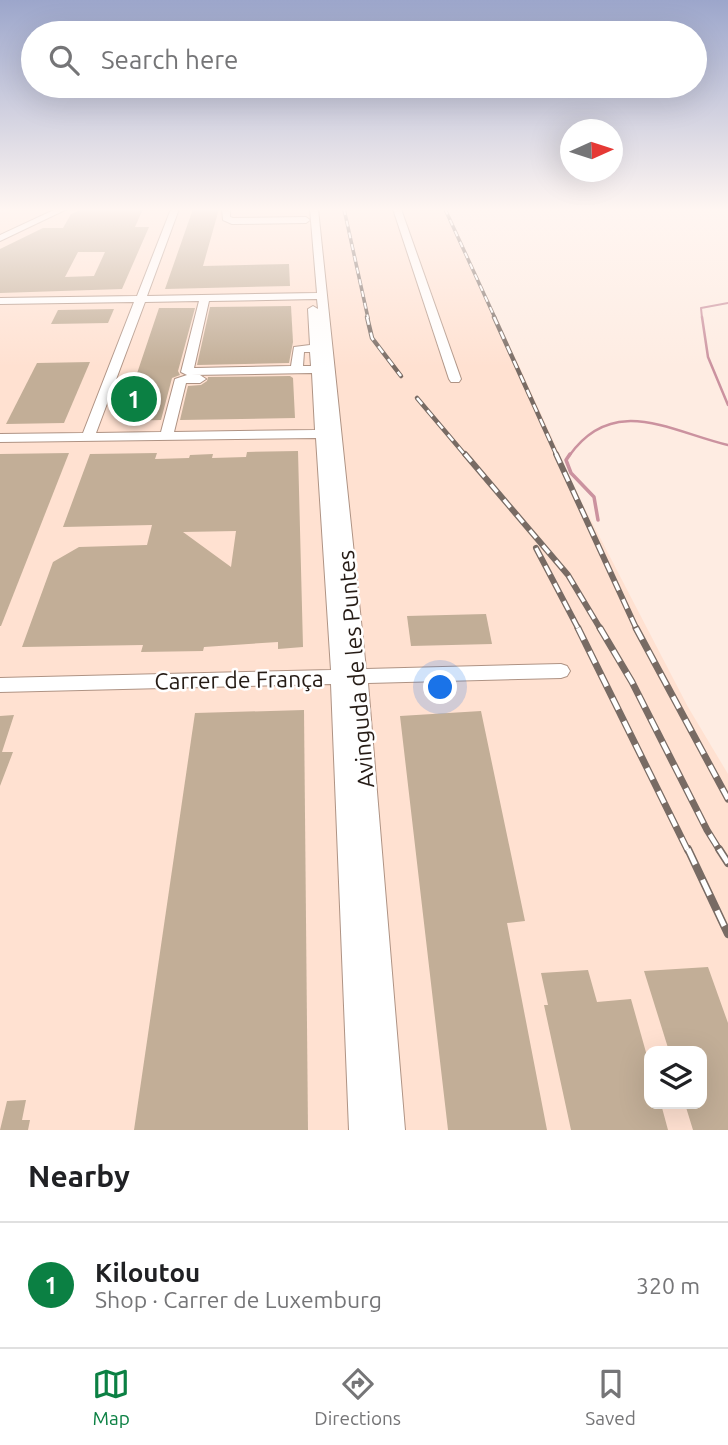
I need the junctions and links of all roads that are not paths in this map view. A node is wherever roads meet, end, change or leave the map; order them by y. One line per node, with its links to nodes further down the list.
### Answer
1 (154, 262): 5 (street)
2 (313, 262): 4 (street, Avinguda de les Puntes)
3 (415, 262): 11 (street)
4 (317, 296): 7 (street); 8 (street, Avinguda de les Puntes); 12 (street, Avinguda de les Puntes)
5 (140, 299): 6 (street); 7 (street); 14 (street)
6 (0, 301)
7 (204, 301): 9 (street)
8 (316, 348): 9 (street); 10 (street, Avinguda de les Puntes)
9 (297, 370): 10 (street)
10 (318, 372): 12 (street, Avinguda de les Puntes); 13 (street)
11 (455, 379)
12 (330, 434): 13 (street); 17 (street, Avinguda de les Puntes)
13 (166, 436): 14 (street)
14 (88, 437): 15 (street)
15 (0, 439)
16 (561, 671): 17 (street, Carrer de França)
17 (349, 677): 18 (street, Carrer de França); 19 (street, Avinguda de les Puntes); 20 (street, Avinguda de les Puntes)
18 (0, 685)
19 (363, 1130)
20 (391, 1130)

